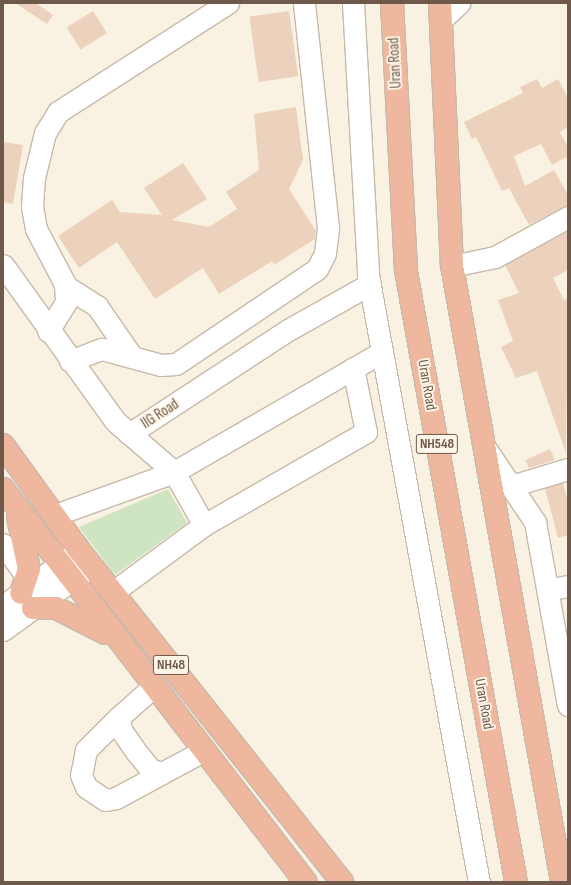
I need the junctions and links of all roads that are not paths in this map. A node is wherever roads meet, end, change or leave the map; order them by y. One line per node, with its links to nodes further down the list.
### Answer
1 (228, 3): 11 (street)
2 (304, 3): 14 (street)
3 (353, 3): 10 (street)
4 (392, 3): 45 (highway, Uran Road / NH548)
5 (459, 3): 6 (street)
6 (441, 11): 9 (highway, NH548)
7 (568, 217): 9 (street)
8 (3, 265): 12 (street, IIG Road)
9 (452, 266): 19 (highway, NH548)
10 (370, 284): 13 (street); 17 (street, IIG Road)
11 (65, 286): 12 (street); 14 (street)
12 (48, 331): 15 (street, IIG Road)
13 (382, 352): 16 (street); 44 (street)
14 (130, 354): 15 (street)
15 (70, 361): 17 (street, IIG Road)
16 (353, 368): 21 (street); 25 (street)
17 (130, 434): 21 (street)
18 (3, 445): 24 (highway, NH48)
19 (484, 446): 22 (street); 46 (highway, NH548)
20 (568, 469): 22 (street)
21 (174, 472): 24 (street); 25 (street)
22 (511, 486): 30 (street)
23 (8, 496): 28 (highway, NH48); 31 (highway)
24 (55, 515): 27 (highway, NH48)
25 (204, 525): 32 (street)
26 (3, 544): 31 (street)
27 (85, 558): 28 (street); 32 (highway, NH48)
28 (65, 573): 31 (street); 35 (highway, NH48)
29 (568, 586): 30 (street)
30 (547, 590): 36 (street)
31 (27, 592): 33 (street); 34 (street); 35 (highway)
32 (113, 592): 43 (highway, NH48)
33 (3, 606)
34 (3, 630)
35 (116, 640): 37 (highway, NH48)
36 (564, 664): 38 (street)
37 (153, 687): 39 (street); 40 (highway, NH48)
38 (568, 705)
39 (119, 717): 41 (street); 41 (street)
40 (203, 751): 41 (street); 42 (highway, NH48)
41 (162, 773)
42 (306, 882)
43 (342, 882)
44 (479, 882)
45 (516, 882)
46 (562, 882)

